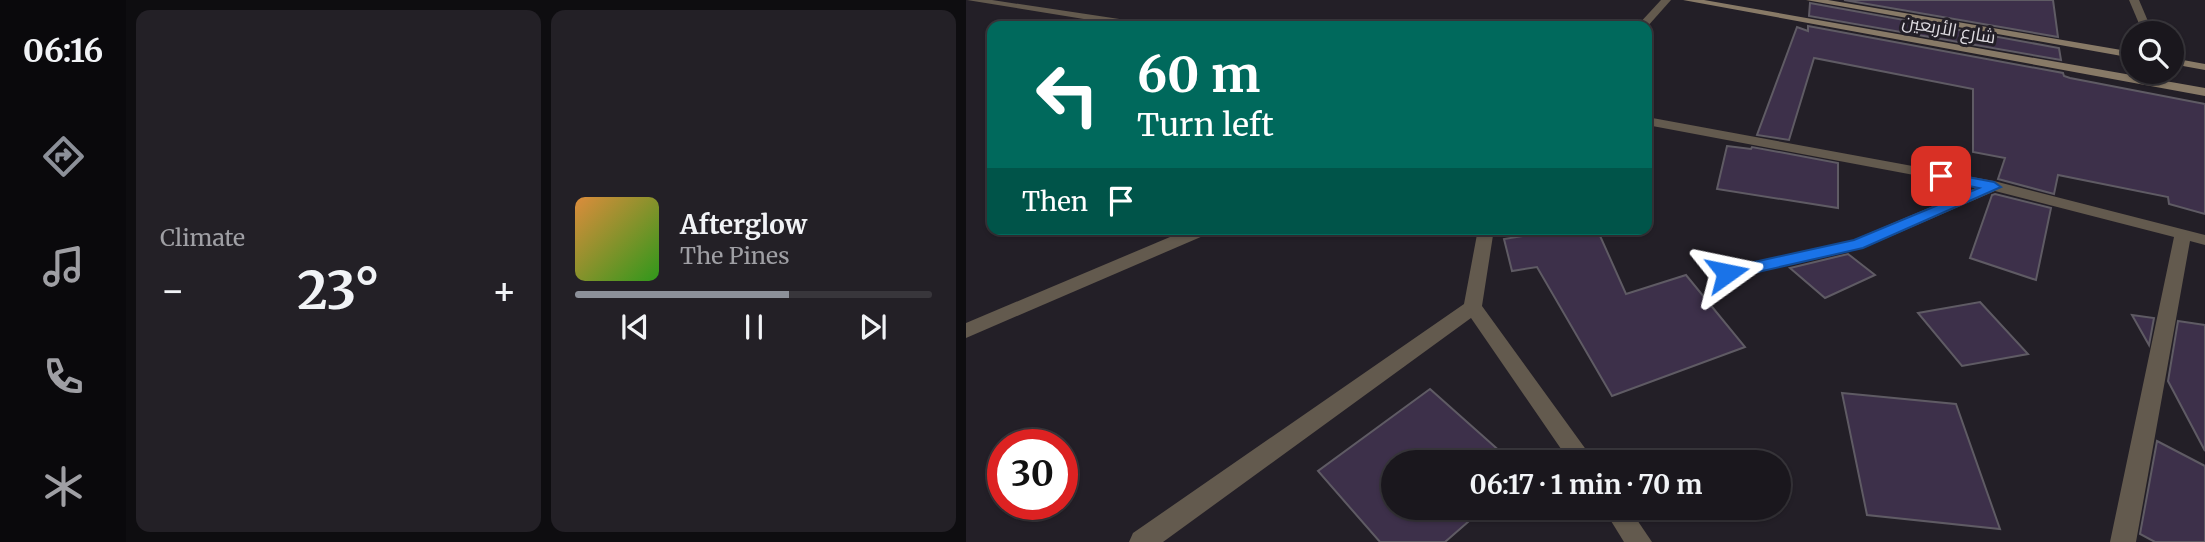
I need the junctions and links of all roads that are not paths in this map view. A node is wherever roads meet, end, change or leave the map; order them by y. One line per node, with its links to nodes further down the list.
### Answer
1 (973, 0): 6 (street); 7 (street)
2 (1666, 0): 8 (street)
3 (1688, 0): 13 (main road, شارع الأربعين)
4 (1811, 0): 10 (main road, شارع الأربعين)
5 (2134, 0): 9 (street)
6 (966, 3)
7 (1113, 21)
8 (1647, 21)
9 (2143, 21)
10 (2121, 53)
11 (2184, 63): 12 (main road)
12 (2205, 67)
13 (2205, 92)
14 (1652, 122): 15 (street)
15 (1994, 187): 16 (street); 20 (street)
16 (2183, 234): 19 (street); 27 (street)
17 (1190, 235): 22 (street)
18 (1485, 235): 21 (street)
19 (2205, 240)
20 (1727, 273)
21 (1473, 307): 23 (street); 25 (street)
22 (966, 331)
23 (1574, 450)
24 (1623, 520): 26 (street)
25 (1142, 542)
26 (1639, 542)
27 (2123, 542)

